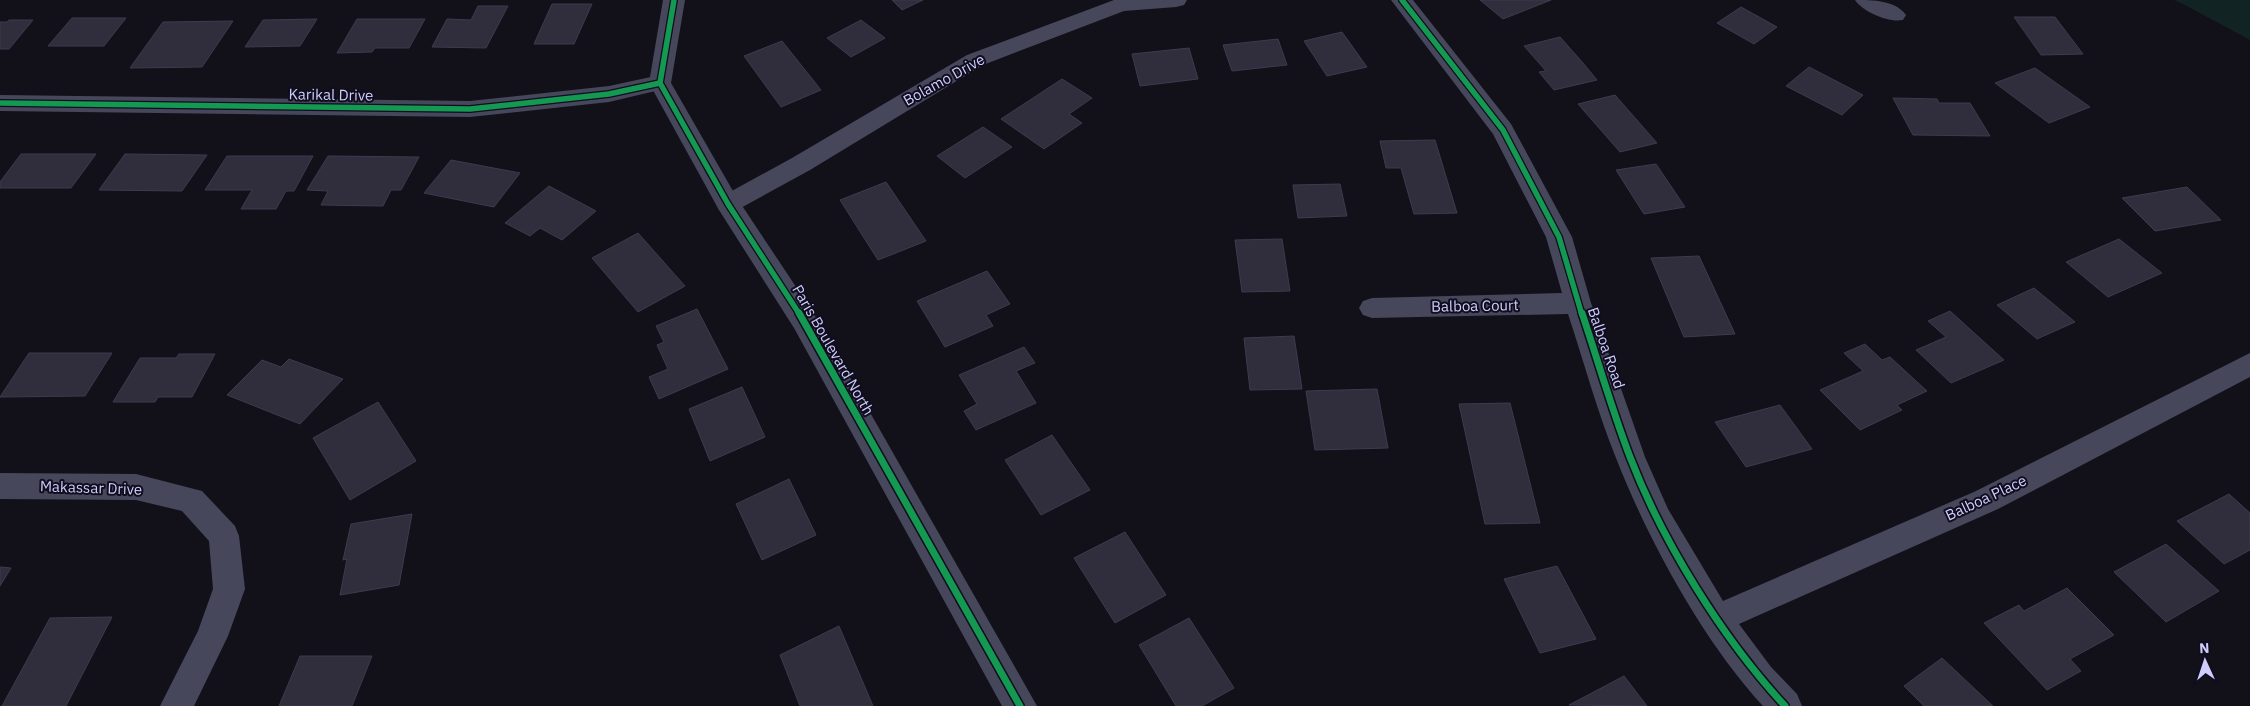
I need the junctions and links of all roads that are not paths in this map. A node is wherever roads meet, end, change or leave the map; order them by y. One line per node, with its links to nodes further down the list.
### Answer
1 (674, 0): 6 (street)
2 (1176, 0): 8 (street, Bolamo Drive)
3 (1402, 0): 9 (street, Balboa Road)
4 (1866, 0): 5 (street)
5 (1895, 15)
6 (660, 83): 7 (street, Karikal Drive); 8 (street, Paris Boulevard North)
7 (0, 103)
8 (728, 204): 15 (street, Paris Boulevard North)
9 (1578, 303): 10 (street, Balboa Court); 13 (street, Balboa Road)
10 (1372, 308)
11 (2250, 364): 13 (street, Balboa Place)
12 (0, 486): 14 (street, Makassar Drive)
13 (1716, 619): 16 (street, Balboa Road)
14 (177, 706)
15 (1020, 706)
16 (1785, 706)

